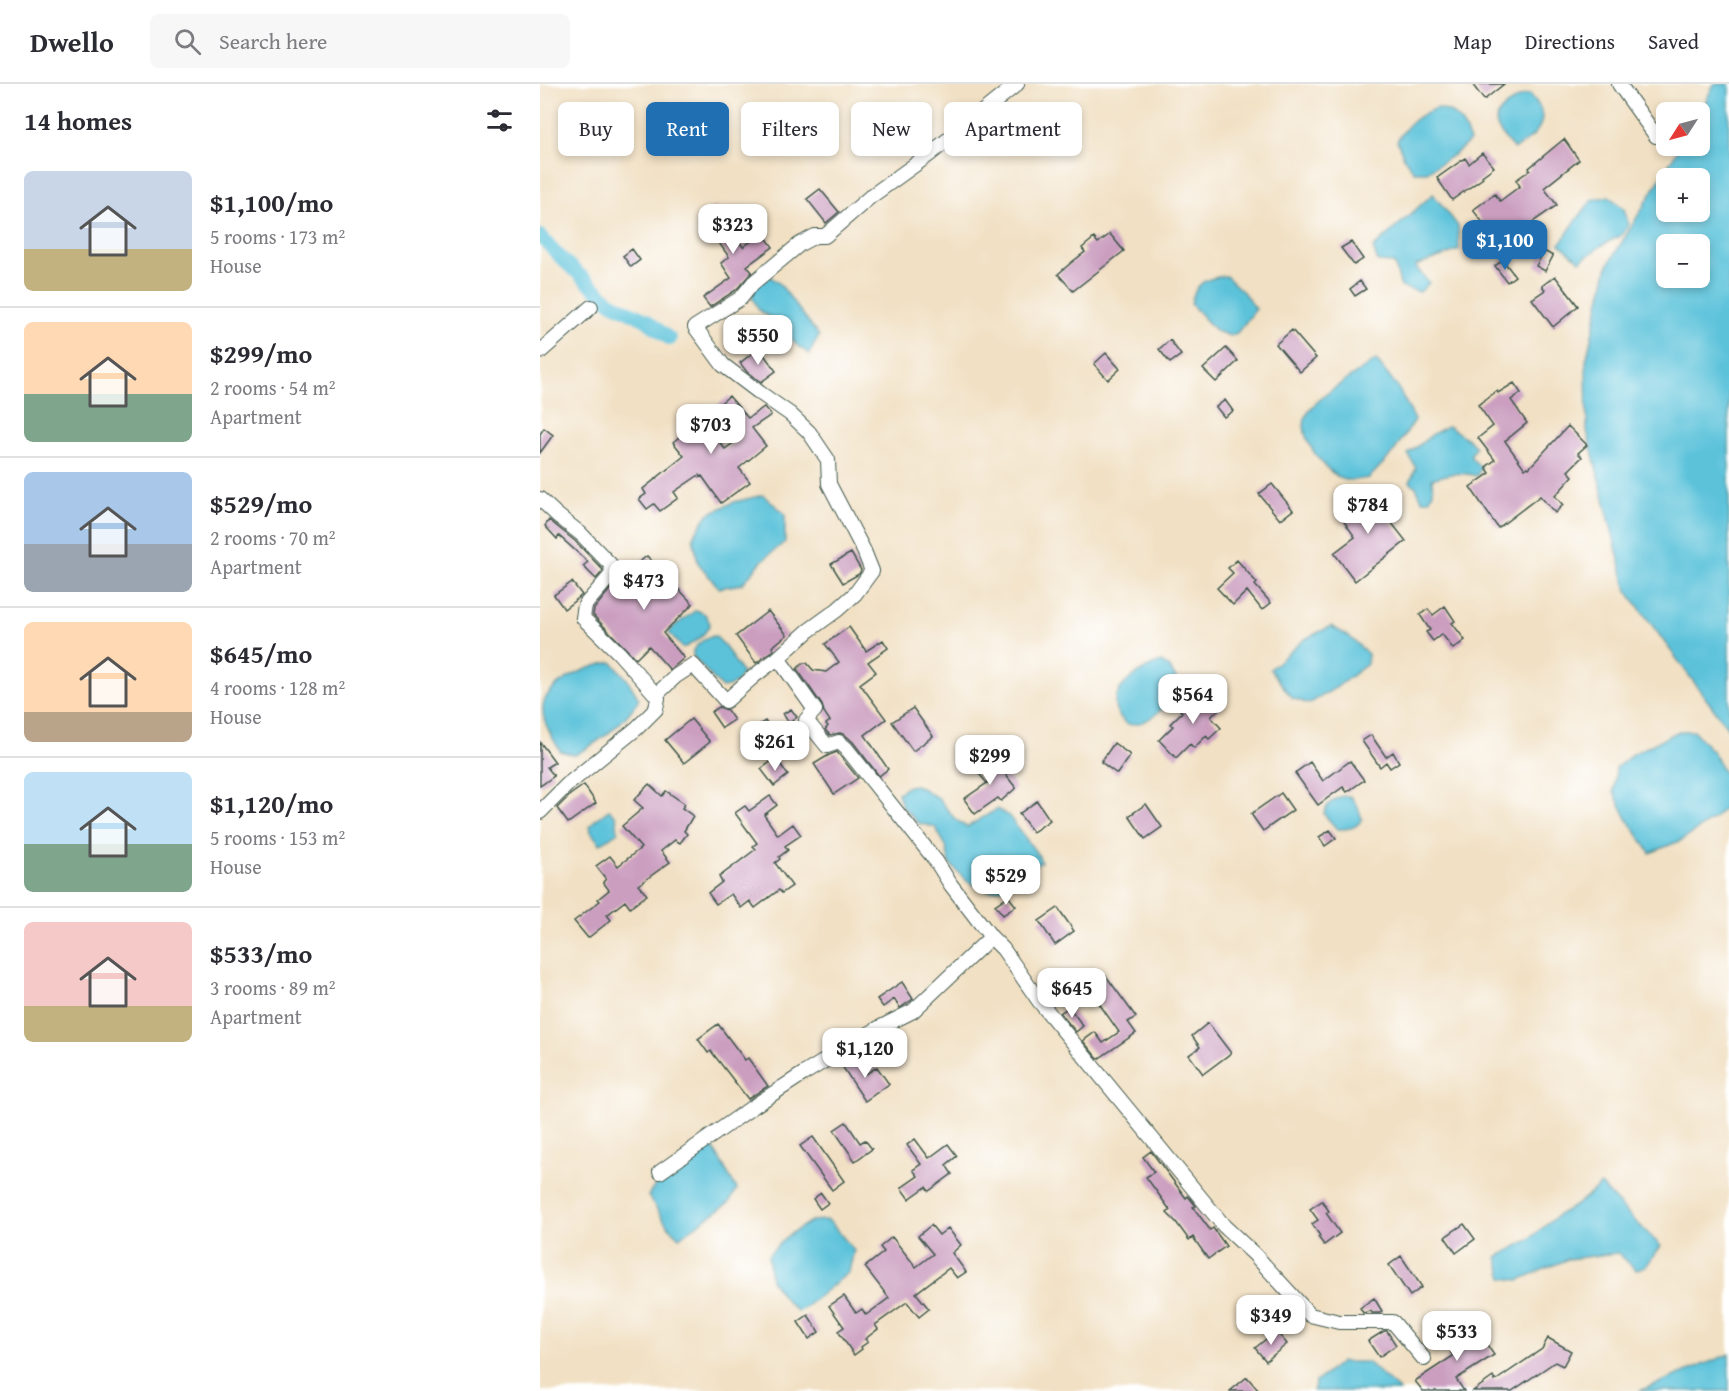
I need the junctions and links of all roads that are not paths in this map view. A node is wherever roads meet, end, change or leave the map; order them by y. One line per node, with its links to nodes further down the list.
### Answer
1 (1017, 84): 7 (street)
2 (1619, 84): 3 (street)
3 (1656, 136)
4 (591, 307): 5 (street)
5 (540, 352)
6 (540, 498): 8 (street)
7 (778, 658): 8 (street); 10 (street)
8 (657, 695): 9 (street)
9 (540, 812)
10 (991, 936): 11 (street); 12 (street)
11 (660, 1172)
12 (1424, 1359)

